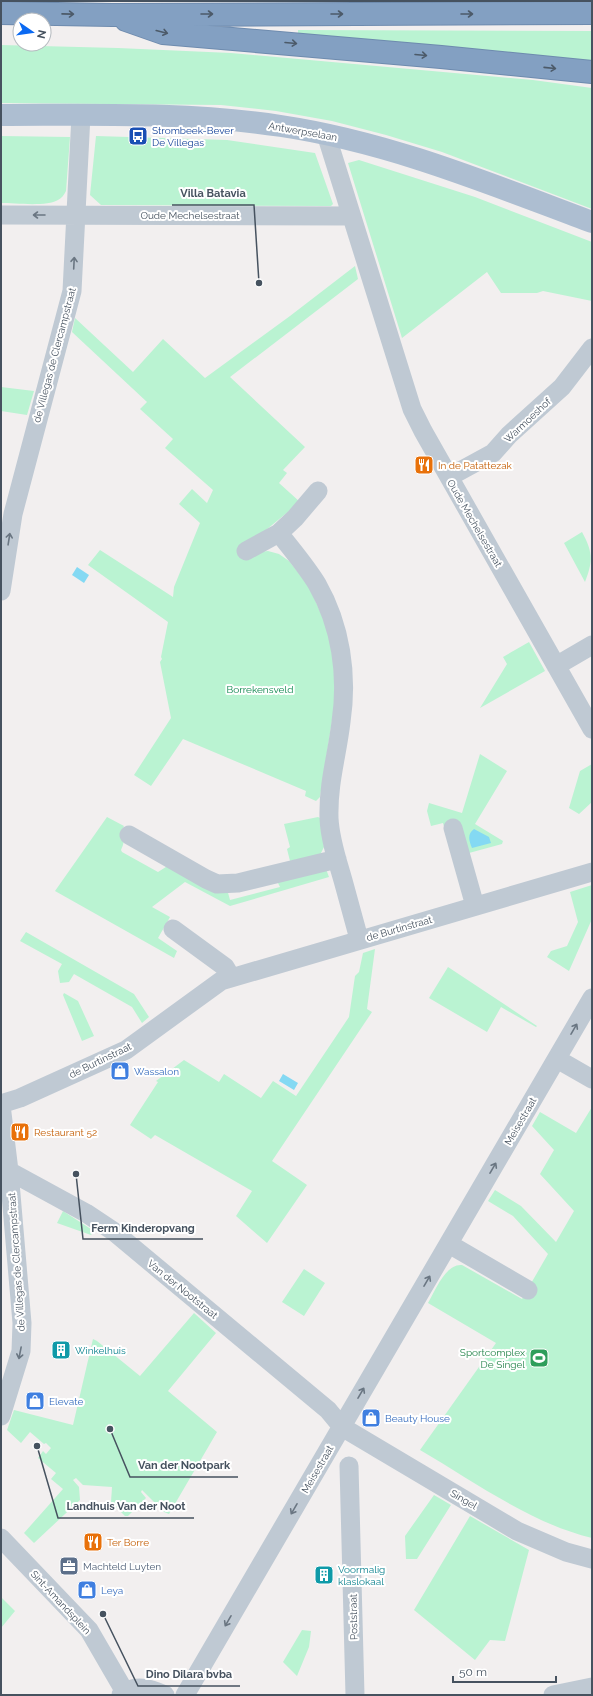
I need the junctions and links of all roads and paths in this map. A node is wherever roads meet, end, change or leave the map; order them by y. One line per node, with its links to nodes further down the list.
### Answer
1 (1, 13): 3 (highway, one-way to 3)
2 (592, 13): 3 (highway, one-way to 2)
3 (112, 15): 4 (highway, one-way to 4)
4 (592, 72)
5 (1, 115): 6 (main road, Antwerpselaan)
6 (81, 115): 7 (main road, Antwerpselaan); 8 (street, de Villegas de Clercampstraat)
7 (326, 134): 10 (street, Oude Mechelsestraat); 11 (main road, Antwerpselaan)
8 (77, 214): 9 (street, Oude Mechelsestraat, one-way to 9); 10 (street, Oude Mechelsestraat); 17 (street, de Villegas de Clercampstraat, one-way to 8)
9 (1, 215)
10 (351, 216): 13 (street, Oude Mechelsestraat)
11 (592, 222)
12 (592, 348): 13 (street, Warmoeshof)
13 (449, 477): 19 (street, Oude Mechelsestraat)
14 (318, 491): 15 (street)
15 (279, 533): 16 (street); 23 (street)
16 (246, 551)
17 (1, 591)
18 (592, 645): 19 (street)
19 (556, 666): 20 (street, Oude Mechelsestraat)
20 (592, 729)
21 (453, 828): 25 (street)
22 (129, 835): 23 (street)
23 (337, 859): 27 (street)
24 (592, 872): 25 (street, de Burtinstraat)
25 (475, 906): 27 (street, de Burtinstraat)
26 (173, 929): 28 (street)
27 (359, 939): 28 (street, de Burtinstraat)
28 (231, 977): 32 (street, de Burtinstraat)
29 (592, 998): 30 (street, Meisestraat, one-way to 29)
30 (557, 1059): 31 (street); 34 (street, Meisestraat, one-way to 30)
31 (592, 1079)
32 (1, 1104): 33 (street, de Villegas de Clercampstraat)
33 (9, 1171): 35 (street, de Villegas de Clercampstraat); 38 (street, Van der Nootstraat)
34 (449, 1244): 36 (street); 38 (street, Meisestraat, one-way to 34)
35 (9, 1257): 37 (street, de Villegas de Clercampstraat, one-way to 37)
36 (528, 1290)
37 (1, 1416)
38 (342, 1426): 41 (street, Singel); 45 (street, Meisestraat, one-way to 45)
39 (349, 1466): 46 (street, Poststraat)
40 (1, 1538): 43 (street, Sint-Amandsplein)
41 (592, 1559)
42 (592, 1687): 47 (street)
43 (123, 1694): 44 (street, Sint-Amandsplein)
44 (165, 1695)
45 (185, 1695)
46 (355, 1695)
47 (553, 1695)

